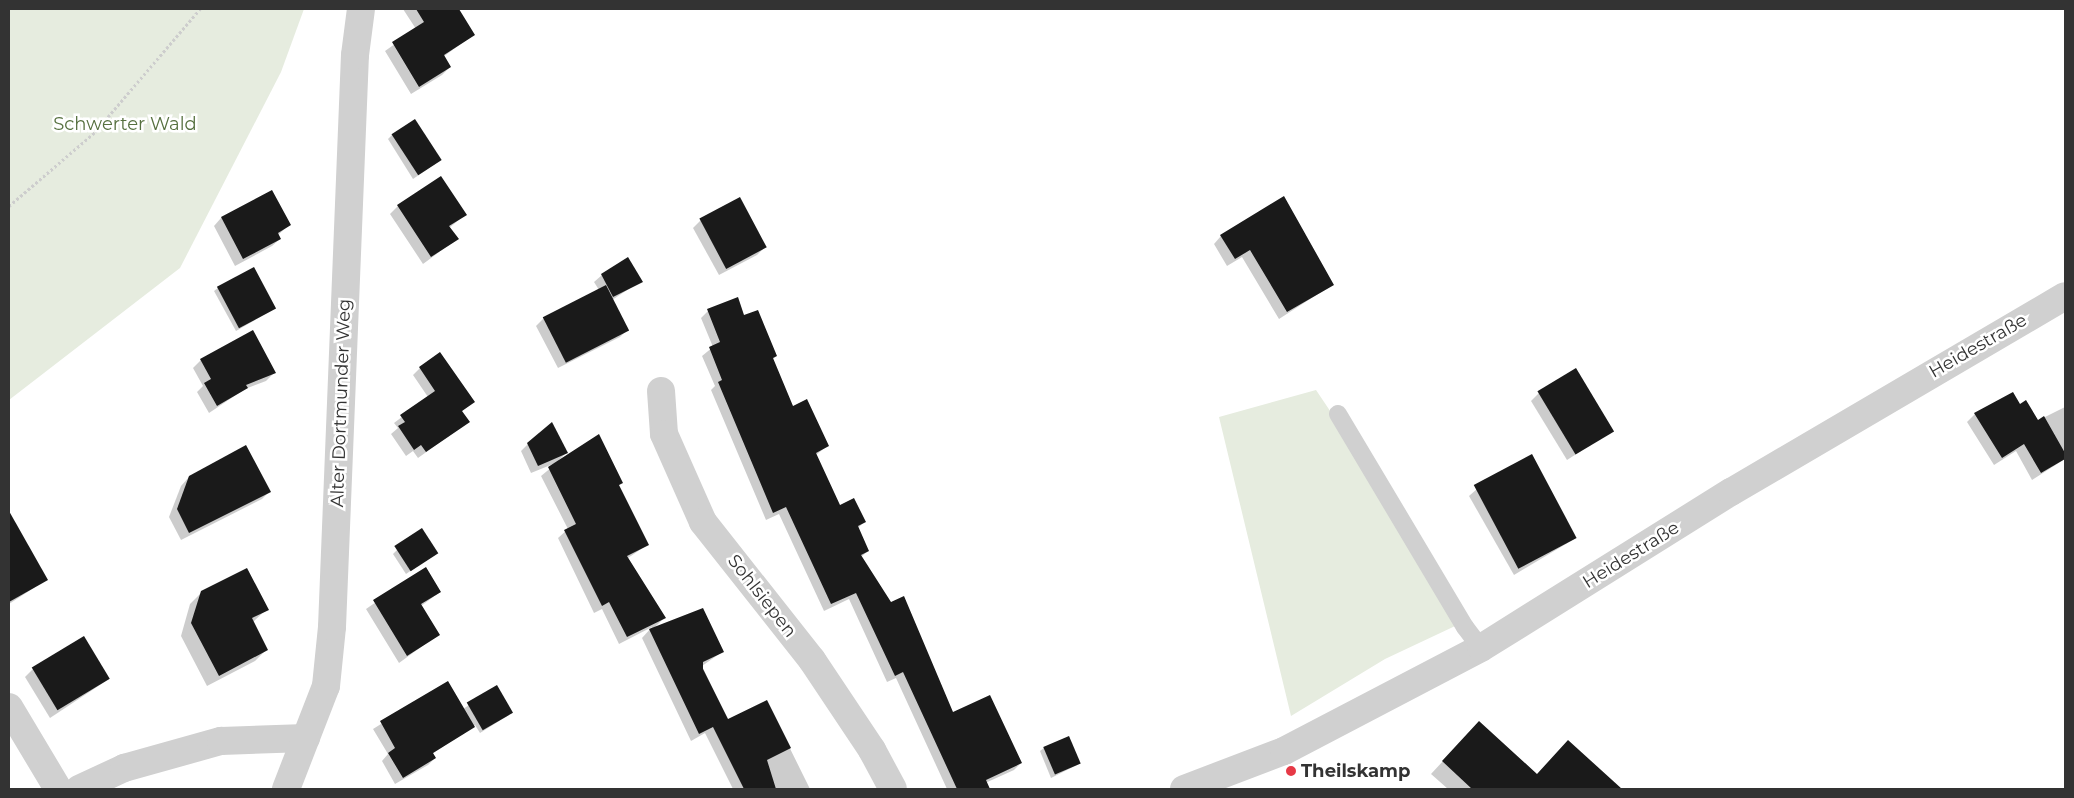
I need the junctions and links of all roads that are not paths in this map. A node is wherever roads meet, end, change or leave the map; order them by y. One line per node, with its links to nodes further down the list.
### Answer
1 (361, 9): 7 (street, Alter Dortmunder Weg)
2 (2065, 296): 5 (street, Heidestraße)
3 (661, 391): 11 (street, Sohlsiepen)
4 (1338, 414): 5 (lane)
5 (1482, 648): 12 (street, Heidestraße)
6 (9, 707): 8 (street)
7 (306, 738): 9 (street); 10 (street, Alter Dortmunder Weg)
8 (58, 789)
9 (79, 789)
10 (286, 789)
11 (893, 789)
12 (1184, 789)

